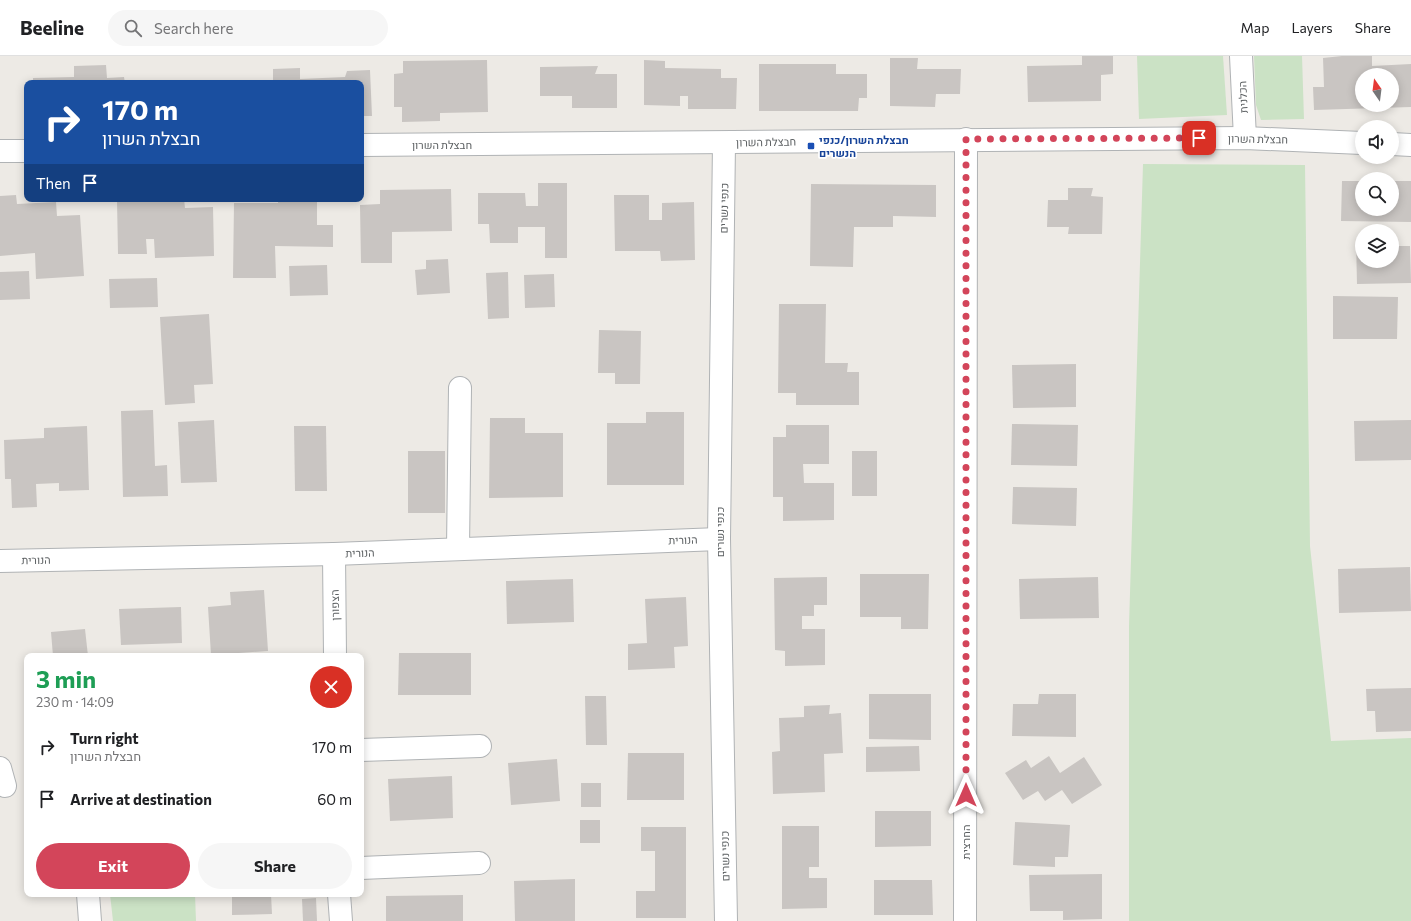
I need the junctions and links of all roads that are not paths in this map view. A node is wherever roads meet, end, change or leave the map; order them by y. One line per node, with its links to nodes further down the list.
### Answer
1 (1241, 56): 2 (street, הכלנית)
2 (1245, 138): 3 (street, חבצלת השרון); 5 (street, חבצלת השרון)
3 (966, 139): 4 (street, חבצלת השרון); 26 (street, החרצית)
4 (724, 143): 7 (street, חבצלת השרון); 12 (street, כנפי נשרים)
5 (1355, 143)
6 (1399, 144): 8 (street)
7 (364, 145)
8 (1411, 145)
9 (0, 151): 10 (street)
10 (24, 151)
11 (460, 388): 13 (street)
12 (719, 539): 13 (street, הנורית); 25 (street, כנפי נשרים)
13 (458, 549): 14 (street, הנורית)
14 (334, 554): 15 (street, הנורית); 16 (street, הצפורן)
15 (0, 561)
16 (335, 653)
17 (480, 746): 18 (street)
18 (364, 750)
19 (479, 864): 20 (street)
20 (364, 868)
21 (88, 897): 23 (street)
22 (340, 897): 24 (street)
23 (90, 921)
24 (341, 921)
25 (726, 921)
26 (965, 921)

